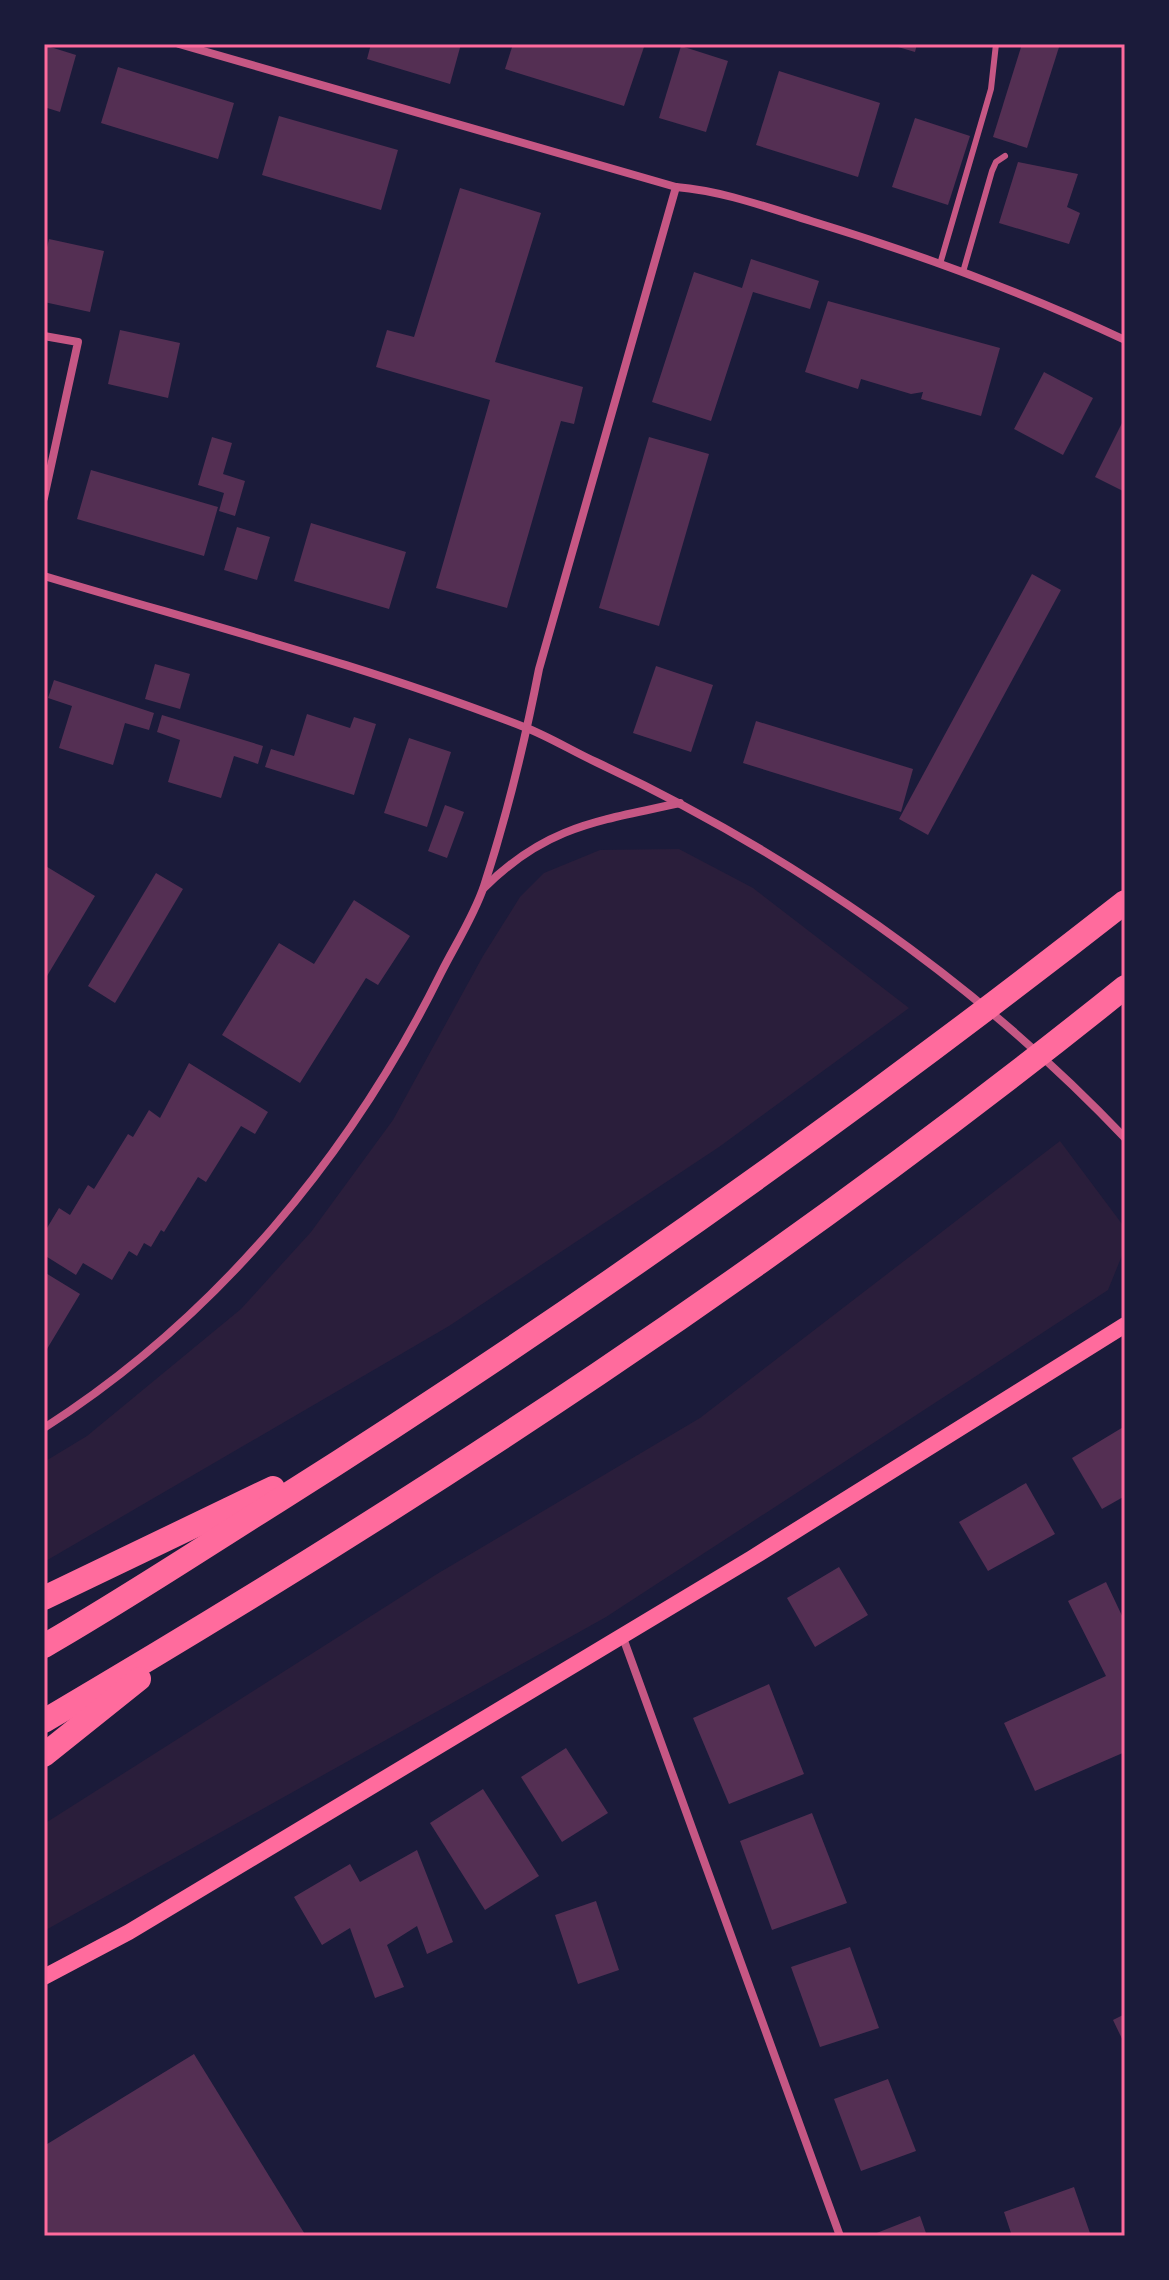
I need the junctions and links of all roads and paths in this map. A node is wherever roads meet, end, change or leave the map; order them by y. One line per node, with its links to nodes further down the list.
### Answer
1 (179, 44): 4 (street)
2 (996, 44): 5 (lane)
3 (1005, 156): 6 (lane)
4 (676, 187): 5 (street); 11 (street)
5 (940, 264): 6 (street)
6 (963, 272): 8 (street)
7 (44, 336): 9 (street)
8 (1125, 340)
9 (44, 498)
10 (44, 576): 11 (street)
11 (528, 728): 12 (street); 13 (street)
12 (681, 803): 13 (street); 16 (street)
13 (483, 888): 18 (street)
14 (1125, 902): 19 (highway)
15 (1125, 987): 21 (highway)
16 (1125, 1138)
17 (1125, 1325): 22 (main road)
18 (44, 1428)
19 (376, 1439): 20 (highway); 23 (highway)
20 (44, 1598)
21 (205, 1626): 24 (highway); 25 (highway)
22 (622, 1635): 26 (main road); 27 (street)
23 (44, 1646)
24 (44, 1721)
25 (44, 1755)
26 (44, 1977)
27 (840, 2236)

